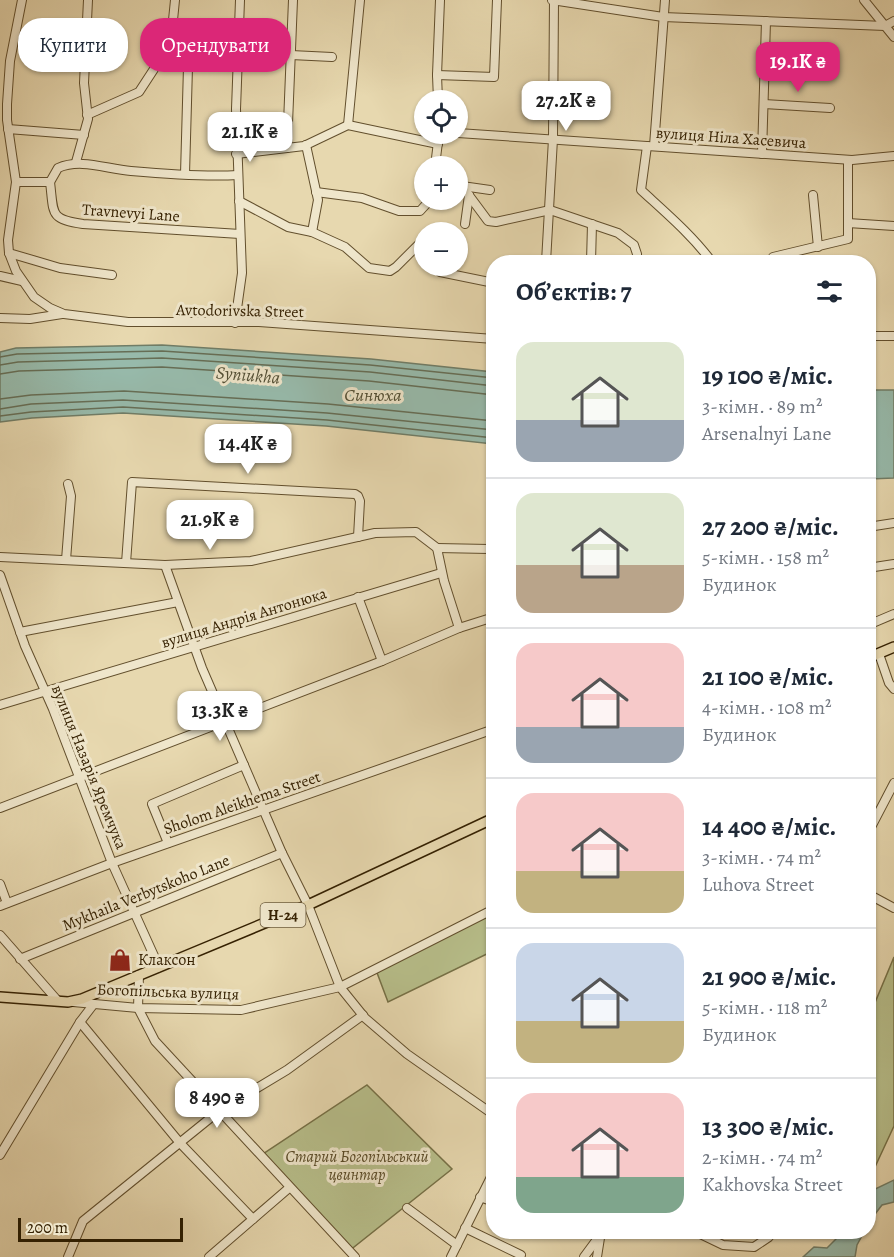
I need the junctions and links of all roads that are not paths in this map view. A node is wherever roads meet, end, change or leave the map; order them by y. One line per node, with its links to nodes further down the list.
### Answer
1 (22, 0): 26 (street)
2 (88, 0): 29 (street)
3 (175, 0): 14 (street)
4 (240, 0): 40 (street)
5 (293, 0): 19 (street)
6 (360, 0): 30 (street)
7 (440, 0): 24 (street)
8 (497, 0): 24 (street)
9 (554, 0): 12 (street); 35 (street)
10 (665, 0): 13 (street)
11 (864, 0): 17 (street)
12 (608, 4): 13 (street)
13 (663, 17): 15 (street); 38 (street)
14 (173, 18)
15 (766, 21): 17 (street); 27 (street)
16 (894, 21): 17 (street)
17 (885, 26): 18 (street)
18 (894, 36)
19 (291, 55): 20 (street)
20 (332, 57)
21 (152, 72): 29 (street)
22 (188, 72): 46 (street)
23 (290, 72): 39 (street)
24 (437, 75): 25 (street)
25 (438, 90)
26 (4, 104): 31 (street)
27 (764, 104): 28 (street); 41 (street)
28 (830, 108)
29 (87, 115): 33 (street)
30 (348, 124): 34 (street); 37 (street)
31 (8, 129): 33 (street); 48 (street)
32 (468, 134): 35 (street, вулиця Ніла Хасевича)
33 (84, 135): 45 (street)
34 (414, 139)
35 (553, 139): 38 (street, вулиця Ніла Хасевича); 57 (street)
36 (438, 144): 42 (street)
37 (306, 145): 39 (street); 52 (street)
38 (650, 146): 41 (street, вулиця Ніла Хасевича); 70 (street)
39 (287, 148): 40 (street)
40 (236, 154): 47 (street)
41 (762, 154): 44 (street, вулиця Ніла Хасевича)
42 (436, 156)
43 (894, 156): 44 (street, вулиця Ніла Хасевича)
44 (848, 160): 59 (street)
45 (76, 162): 46 (street); 49 (street)
46 (185, 174): 47 (street)
47 (238, 175): 55 (street)
48 (16, 182): 49 (street); 66 (street)
49 (50, 182): 63 (street, Travnevyi Lane)
50 (468, 186): 51 (street)
51 (490, 190)
52 (316, 192): 56 (street); 62 (street)
53 (469, 195): 57 (street); 58 (street)
54 (813, 195): 64 (street)
55 (239, 201): 62 (street); 63 (street)
56 (421, 210)
57 (550, 210): 60 (street); 67 (street)
58 (465, 222)
59 (848, 223): 61 (street); 64 (street)
60 (591, 224): 68 (street); 69 (street)
61 (894, 226)
62 (312, 232): 65 (street)
63 (240, 234): 79 (street)
64 (818, 247): 71 (street)
65 (414, 249)
66 (9, 253): 72 (street); 75 (street, Avtodorivska Street)
67 (547, 255)
68 (591, 255)
69 (638, 255)
70 (706, 255)
71 (782, 255)
72 (112, 274)
73 (0, 276): 75 (street)
74 (460, 276): 76 (street)
75 (22, 281): 77 (street, Avtodorivska Street)
76 (486, 281)
77 (64, 314): 78 (street); 79 (street, Avtodorivska Street)
78 (0, 318)
79 (235, 323): 82 (street, Avtodorivska Street)
80 (876, 336): 81 (street)
81 (894, 336)
82 (486, 338)
83 (68, 484): 90 (street)
84 (894, 523): 85 (street)
85 (876, 526)
86 (358, 537): 87 (street); 91 (street); 93 (street)
87 (437, 548): 88 (street); 95 (street)
88 (486, 549)
89 (0, 556): 90 (street)
90 (66, 560): 91 (street)
91 (126, 563): 93 (street)
92 (894, 564): 94 (street)
93 (165, 566): 98 (street)
94 (876, 567)
95 (441, 573): 97 (street, вулиця Андрія Антонюка); 102 (street)
96 (0, 575): 103 (street, вулиця Назарія Яремчука)
97 (358, 597): 104 (street, вулиця Андрія Антонюка); 107 (street)
98 (178, 602): 103 (street); 104 (street)
99 (894, 614): 101 (street)
100 (486, 620): 102 (street)
101 (876, 622)
102 (459, 628): 107 (street)
103 (20, 632): 110 (street, вулиця Назарія Яремчука)
104 (195, 647): 110 (street, вулиця Андрія Антонюка); 112 (street)
105 (894, 647): 106 (main road)
106 (876, 654)
107 (382, 661): 112 (street)
108 (876, 662): 109 (street)
109 (894, 689)
110 (45, 692): 111 (street, вулиця Андрія Антонюка); 115 (street, вулиця Назарія Яремчука)
111 (0, 705)
112 (225, 722): 114 (street); 115 (street)
113 (486, 732): 118 (street, Sholom Aleikhema Street)
114 (244, 765): 118 (street); 121 (street)
115 (79, 777): 117 (street); 123 (street, вулиця Назарія Яремчука)
116 (894, 783): 119 (street)
117 (0, 808)
118 (263, 810): 121 (street, Sholom Aleikhema Street); 122 (street)
119 (876, 818)
120 (486, 822): 127 (main road, Н-24)
121 (168, 843): 123 (street, Sholom Aleikhema Street)
122 (282, 853): 127 (street); 129 (street, Mykhaila Verbytskoho Lane)
123 (112, 863): 126 (street, Sholom Aleikhema Street); 129 (street, вулиця Назарія Яремчука)
124 (0, 884): 126 (street)
125 (876, 898): 128 (street)
126 (3, 905)
127 (308, 905): 133 (main road, Н-24); 135 (street)
128 (894, 908)
129 (135, 911): 132 (street, Mykhaila Verbytskoho Lane); 133 (street, вулиця Назарія Яремчука)
130 (486, 913): 135 (street, Богопільська вулиця)
131 (0, 935): 132 (street)
132 (20, 959): 137 (street)
133 (159, 967): 134 (main road, Н-24)
134 (139, 975): 138 (main road, Н-24); 140 (street)
135 (340, 987): 140 (street, Богопільська вулиця); 141 (street)
136 (0, 997): 137 (main road, Богопільська вулиця / Н-24)
137 (57, 1000): 138 (main road, Богопільська вулиця / Н-24)
138 (68, 1002): 139 (street, Богопільська вулиця)
139 (93, 1005): 140 (street, Богопільська вулиця); 142 (street)
140 (138, 1008): 144 (street)
141 (363, 1016): 143 (street); 144 (street)
142 (80, 1022): 145 (street); 146 (street)
143 (486, 1109)
144 (219, 1111): 145 (street); 148 (street)
145 (180, 1143): 152 (street); 162 (street)
146 (0, 1155)
147 (486, 1186): 149 (street)
148 (289, 1188): 152 (street); 164 (street)
149 (480, 1197): 150 (street); 153 (street)
150 (486, 1199)
151 (407, 1208): 160 (street)
152 (253, 1219): 163 (street)
153 (465, 1228): 154 (street); 160 (street)
154 (486, 1238)
155 (488, 1239): 161 (street)
156 (597, 1239): 166 (street)
157 (600, 1239): 167 (street)
158 (708, 1239): 159 (street)
159 (766, 1239)
160 (457, 1245): 165 (street)
161 (521, 1255)
162 (68, 1257)
163 (209, 1257)
164 (355, 1257)
165 (451, 1257)
166 (584, 1257)
167 (597, 1257)

